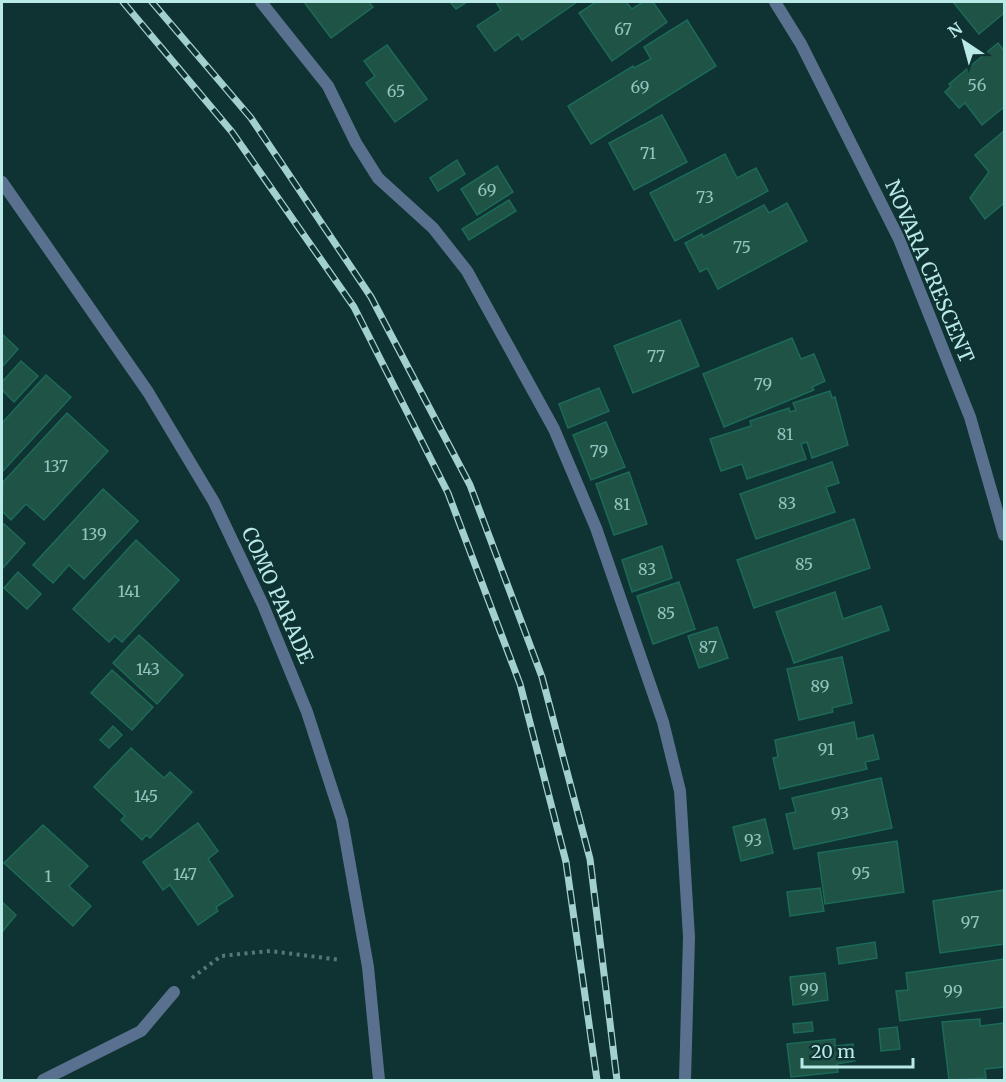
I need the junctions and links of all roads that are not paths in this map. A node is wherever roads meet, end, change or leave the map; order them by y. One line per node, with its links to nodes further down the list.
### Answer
1 (261, 2): 8 (street)
2 (776, 2): 4 (street, NOVARA CRESCENT)
3 (2, 182): 7 (street, COMO PARADE)
4 (1005, 535)
5 (174, 992): 6 (street)
6 (44, 1080)
7 (379, 1080)
8 (685, 1080)

